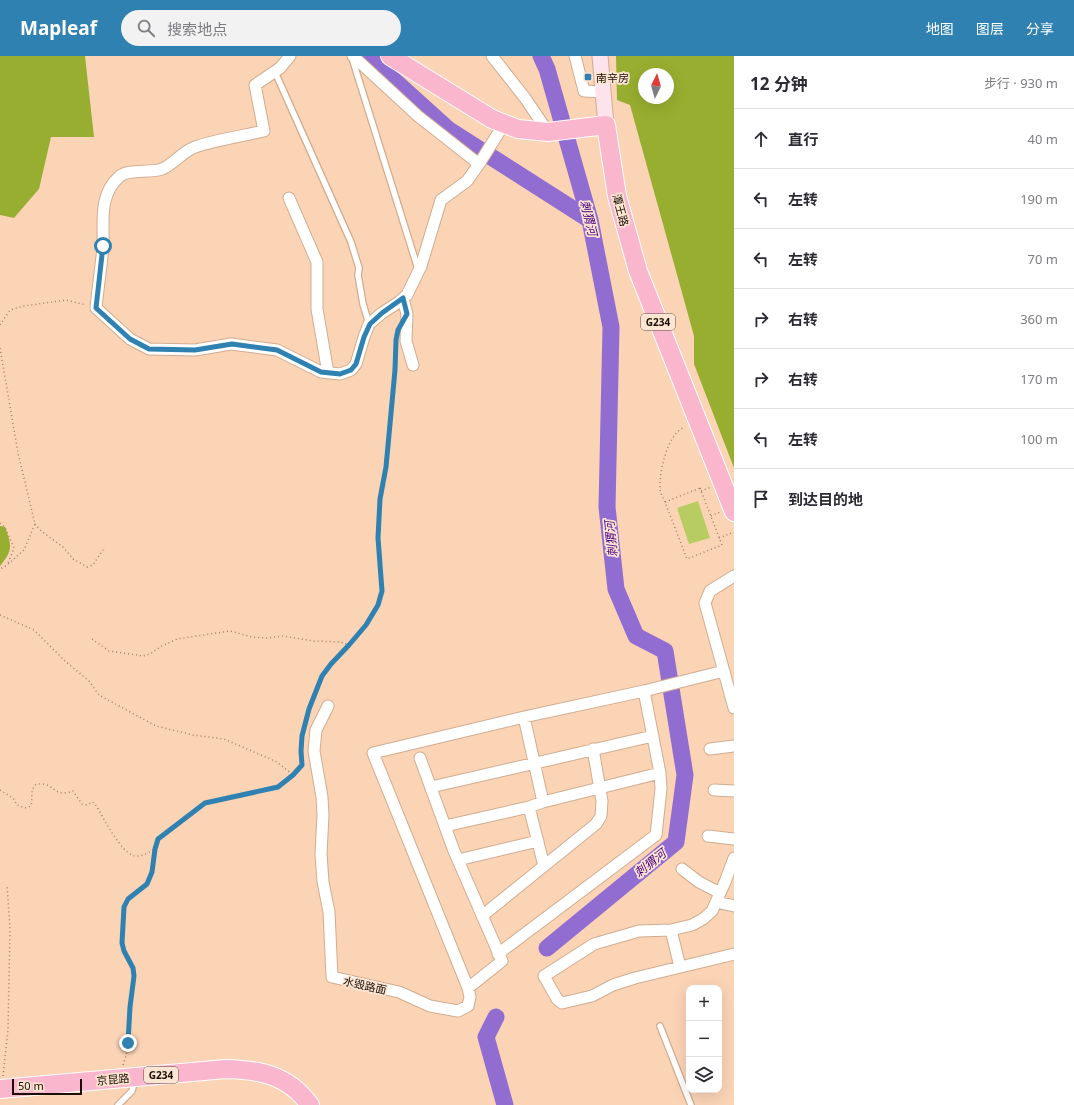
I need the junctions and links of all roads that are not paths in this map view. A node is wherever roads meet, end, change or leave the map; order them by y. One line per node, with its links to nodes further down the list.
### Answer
1 (290, 56): 7 (street)
2 (352, 56): 12 (street); 14 (lane)
3 (390, 56): 9 (highway)
4 (492, 56): 11 (street)
5 (575, 56): 8 (street)
6 (600, 56): 8 (main road)
7 (275, 72): 16 (lane); 18 (street)
8 (603, 92): 10 (main road)
9 (504, 124): 11 (highway); 12 (street)
10 (606, 125): 11 (highway); 19 (highway, 潭王路 / G234)
11 (548, 132)
12 (479, 164): 14 (street)
13 (289, 198): 18 (street)
14 (418, 270): 15 (street)
15 (403, 298): 16 (street); 17 (street)
16 (370, 324): 18 (street)
17 (413, 365)
18 (328, 373)
19 (734, 512)
20 (734, 576): 21 (street)
21 (724, 671): 22 (street); 23 (street)
22 (730, 681): 25 (street)
23 (644, 691): 26 (street); 27 (street)
24 (328, 706): 55 (street, 水毁路面)
25 (734, 708)
26 (524, 717): 32 (street); 55 (street)
27 (653, 736): 29 (street); 33 (street)
28 (734, 746): 30 (street)
29 (593, 749): 32 (street); 35 (street)
30 (710, 749)
31 (420, 758): 34 (street)
32 (535, 763): 34 (street); 38 (street)
33 (660, 773): 35 (street); 52 (street)
34 (431, 787): 40 (street)
35 (600, 788): 38 (street); 46 (street)
36 (714, 790): 37 (street)
37 (734, 790)
38 (543, 802): 39 (street)
39 (530, 807): 40 (street); 43 (street)
40 (445, 826): 44 (street)
41 (708, 836): 42 (street)
42 (734, 839)
43 (538, 842): 44 (street); 46 (street)
44 (458, 860): 50 (street)
45 (733, 862): 48 (street)
46 (544, 866): 50 (street)
47 (682, 869): 48 (street)
48 (718, 898): 49 (street); 51 (street)
49 (734, 906)
50 (482, 916): 52 (street)
51 (671, 930): 54 (street); 54 (street)
52 (498, 954): 55 (street)
53 (734, 954): 54 (street)
54 (680, 967)
55 (468, 988)
56 (660, 1026): 61 (lane)
57 (127, 1078): 58 (highway, 京昆路 / G234); 59 (lane); 60 (highway, 京昆路 / G234)
58 (0, 1089)
59 (118, 1105)
60 (310, 1105)
61 (691, 1105)

